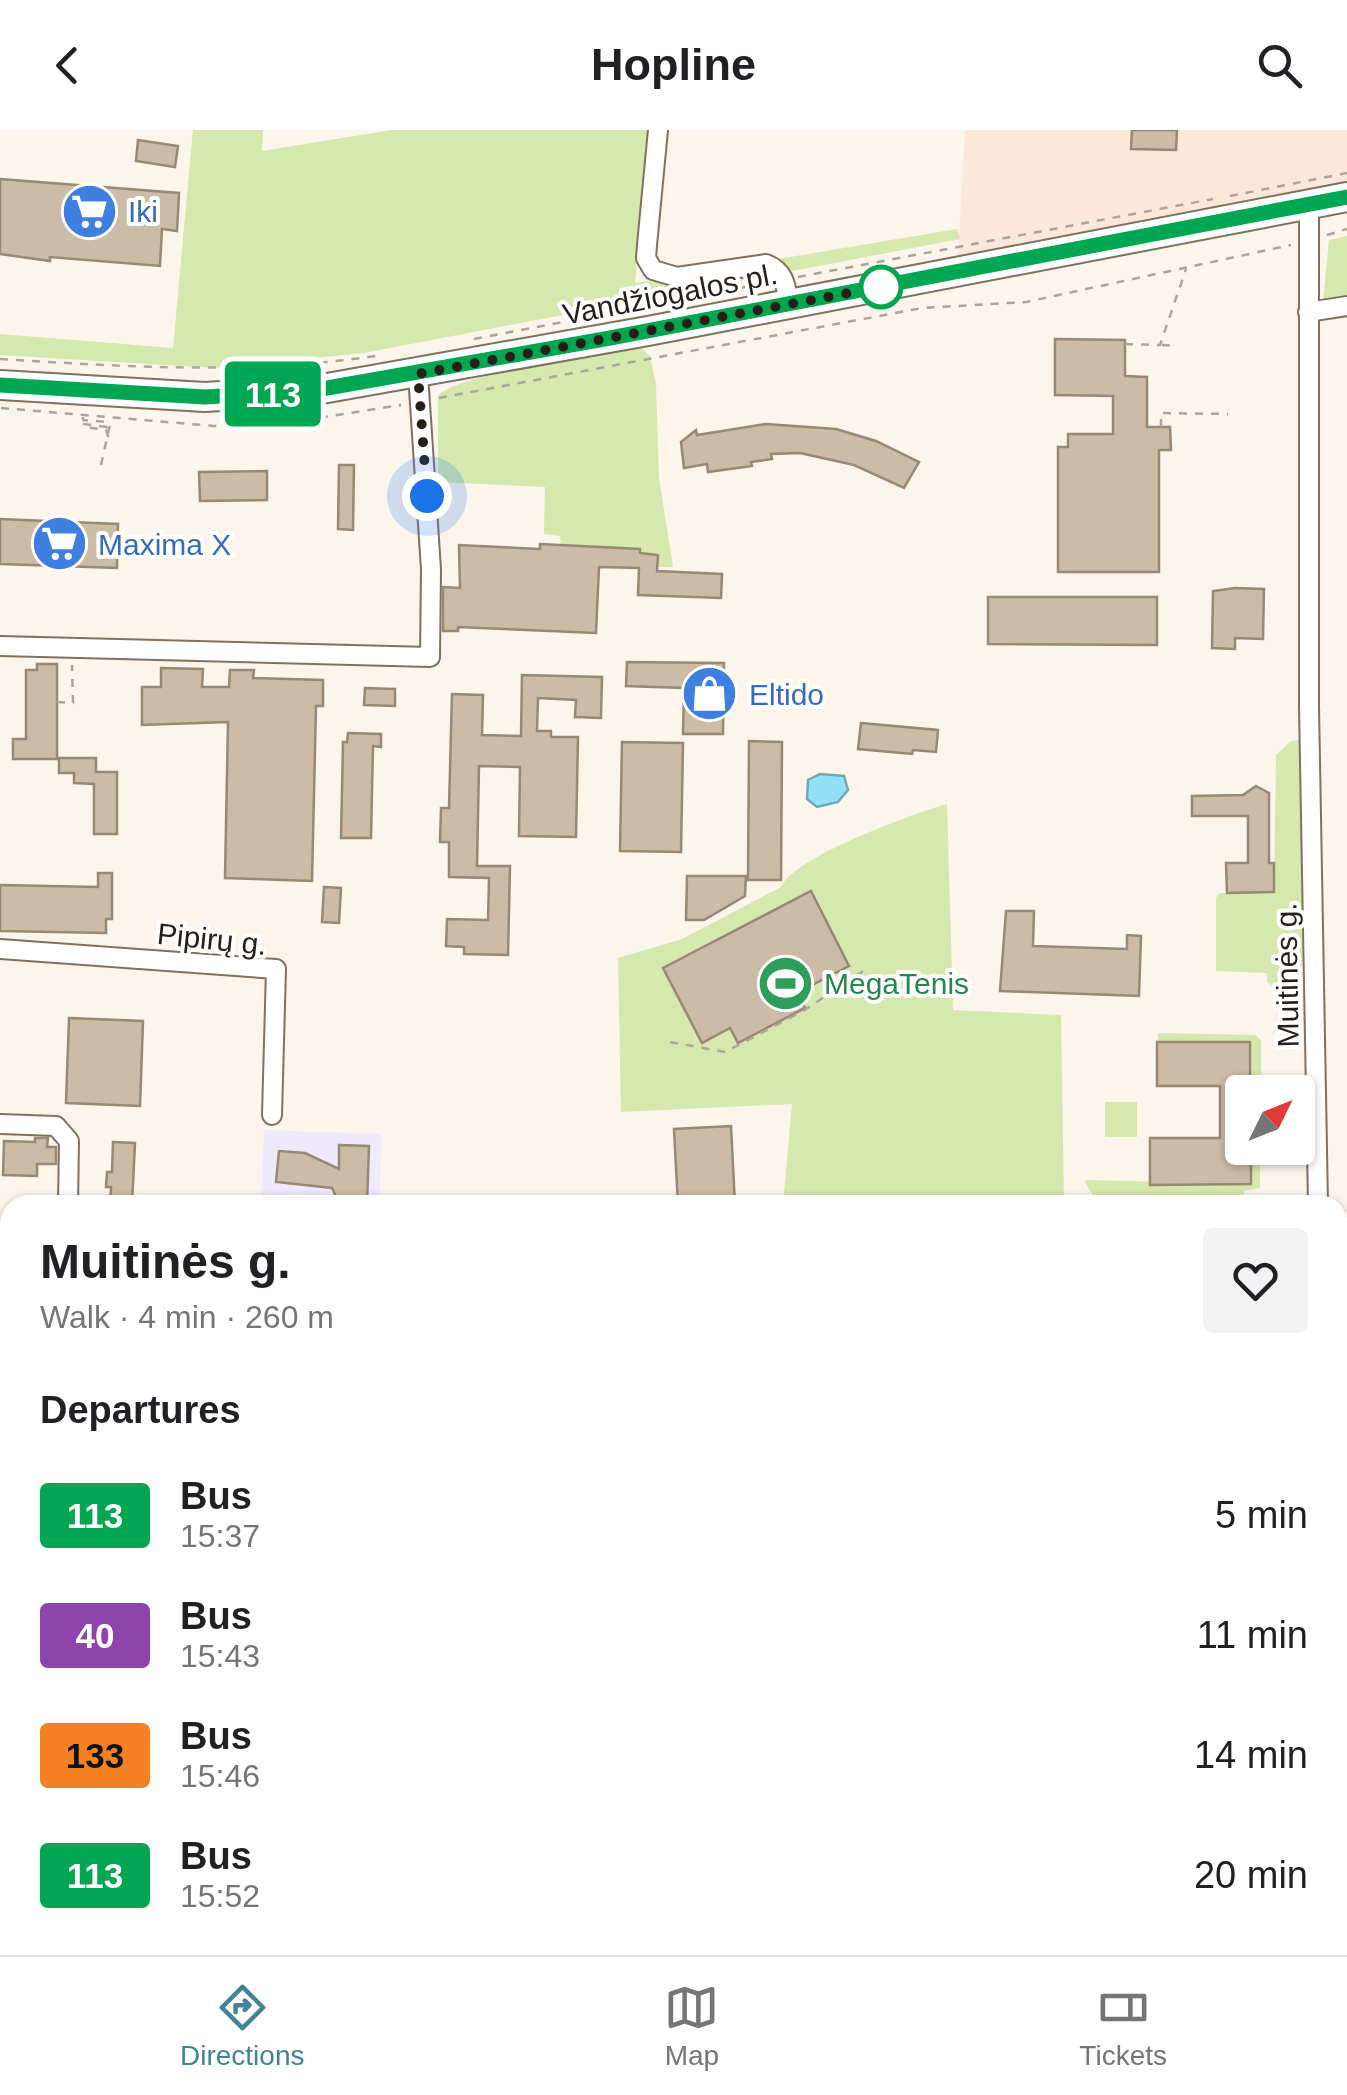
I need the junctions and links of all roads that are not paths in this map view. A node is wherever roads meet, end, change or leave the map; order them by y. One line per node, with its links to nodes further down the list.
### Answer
1 (658, 130): 4 (street)
2 (1347, 197): 3 (main road, Vandžiogalos pl.)
3 (1308, 205): 4 (main road, Vandžiogalos pl.); 6 (street, Muitinės g.)
4 (788, 304): 7 (main road, Vandžiogalos pl.)
5 (1347, 306): 6 (street)
6 (1308, 312): 14 (street, Muitinės g.)
7 (418, 374): 8 (main road, Vandžiogalos pl.); 9 (street)
8 (0, 385)
9 (0, 646)
10 (0, 949): 11 (street, Pipirų g.)
11 (272, 1115)
12 (0, 1124): 13 (street)
13 (68, 1195)
14 (1318, 1195)

